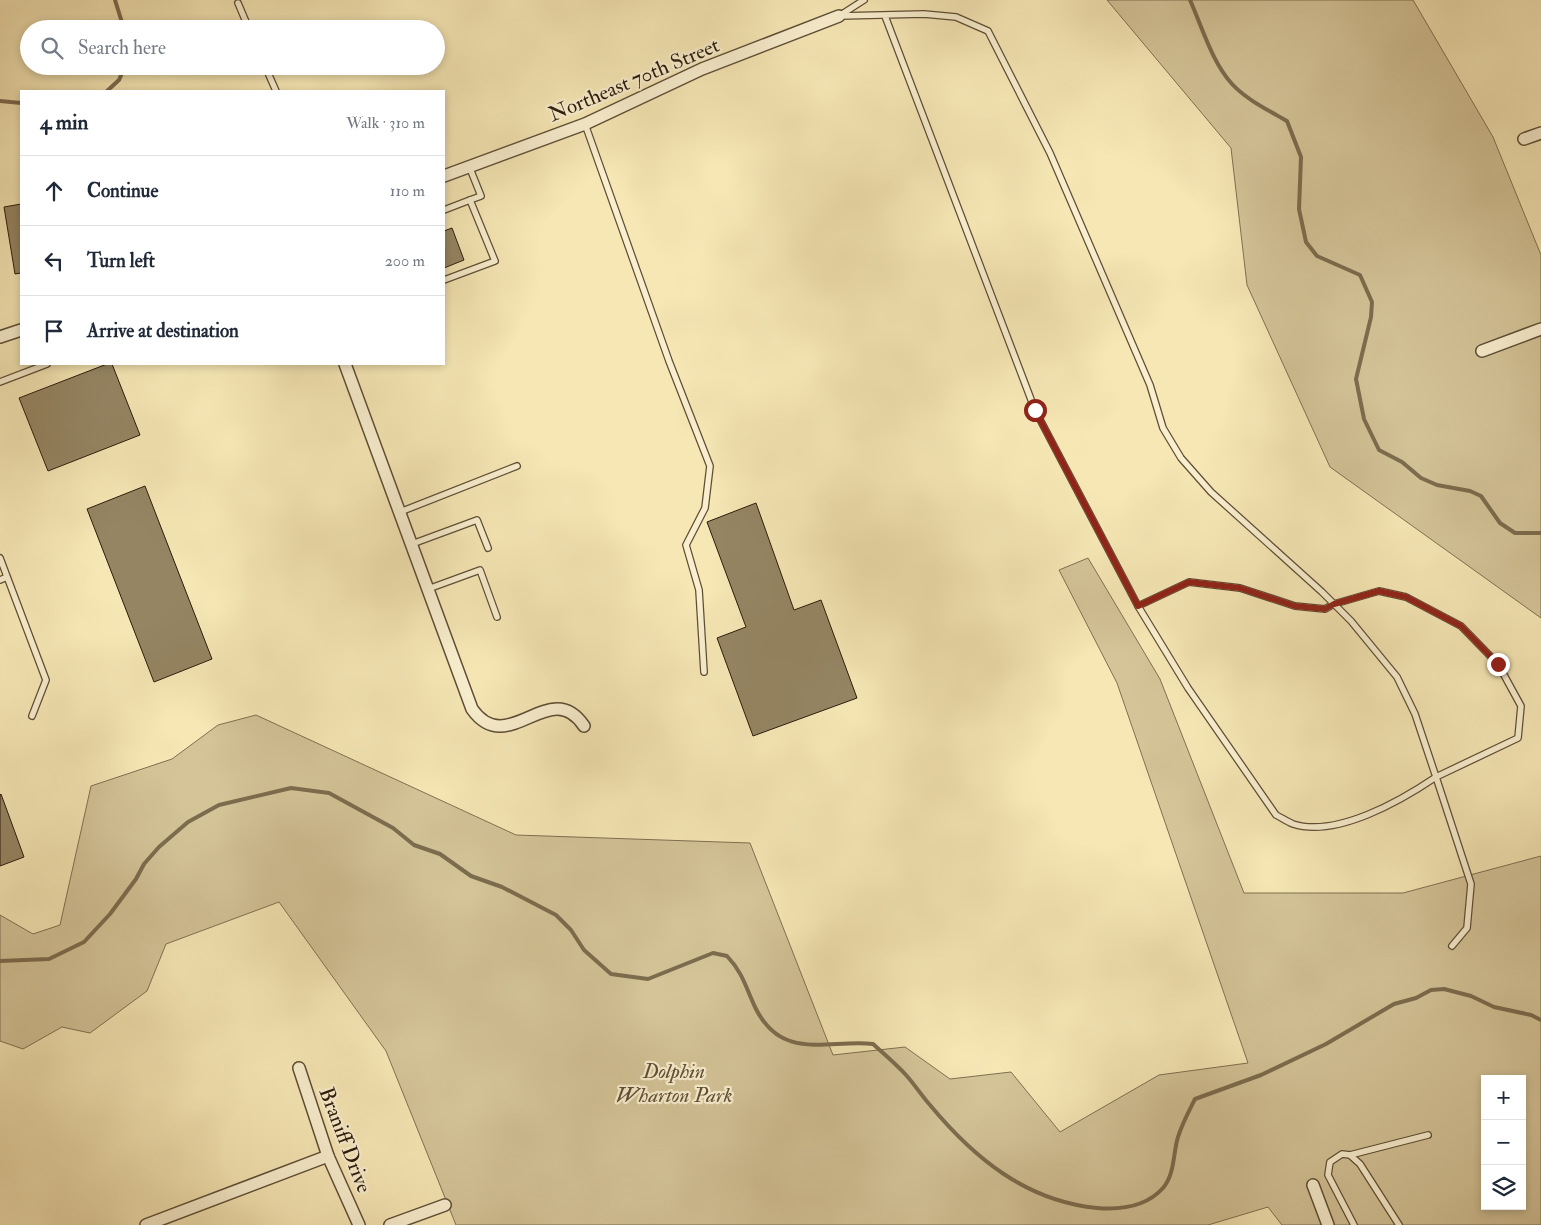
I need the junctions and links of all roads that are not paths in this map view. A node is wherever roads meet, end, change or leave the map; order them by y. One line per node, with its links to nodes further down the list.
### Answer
1 (864, 0): 3 (lane)
2 (238, 3): 5 (lane)
3 (839, 16): 4 (lane); 8 (street, Northeast 70th Street)
4 (885, 16): 31 (lane); 32 (lane)
5 (245, 20)
6 (269, 75): 7 (lane)
7 (276, 90)
8 (585, 124): 11 (street, Northeast 70th Street); 34 (lane)
9 (1541, 133): 10 (street)
10 (1524, 139)
11 (469, 166): 12 (street, Northeast 70th Street); 13 (lane)
12 (445, 176)
13 (470, 200): 14 (lane); 15 (lane)
14 (445, 210)
15 (445, 280)
16 (1541, 329): 19 (street)
17 (20, 330): 18 (street)
18 (0, 337)
19 (1482, 351)
20 (44, 365): 22 (lane)
21 (345, 365): 24 (street)
22 (0, 382)
23 (517, 466): 24 (lane)
24 (400, 512): 25 (street)
25 (412, 544): 26 (lane); 30 (street)
26 (488, 548)
27 (0, 558): 28 (lane)
28 (7, 577): 29 (lane); 35 (lane)
29 (0, 580)
30 (428, 588): 33 (lane); 36 (street)
31 (1334, 604): 32 (lane); 37 (lane); 37 (lane)
32 (1138, 606): 37 (lane)
33 (496, 617)
34 (704, 672)
35 (32, 716)
36 (584, 726)
37 (1436, 777): 38 (lane)
38 (1452, 946)
39 (299, 1068): 42 (street, Braniff Drive)
40 (1428, 1135): 41 (lane)
41 (1350, 1155): 49 (lane); 50 (lane)
42 (328, 1156): 45 (street); 46 (street, Braniff Drive)
43 (1313, 1185): 48 (street)
44 (445, 1205): 47 (street)
45 (146, 1225)
46 (359, 1225)
47 (390, 1225)
48 (1328, 1225)
49 (1354, 1225)
50 (1399, 1225)

